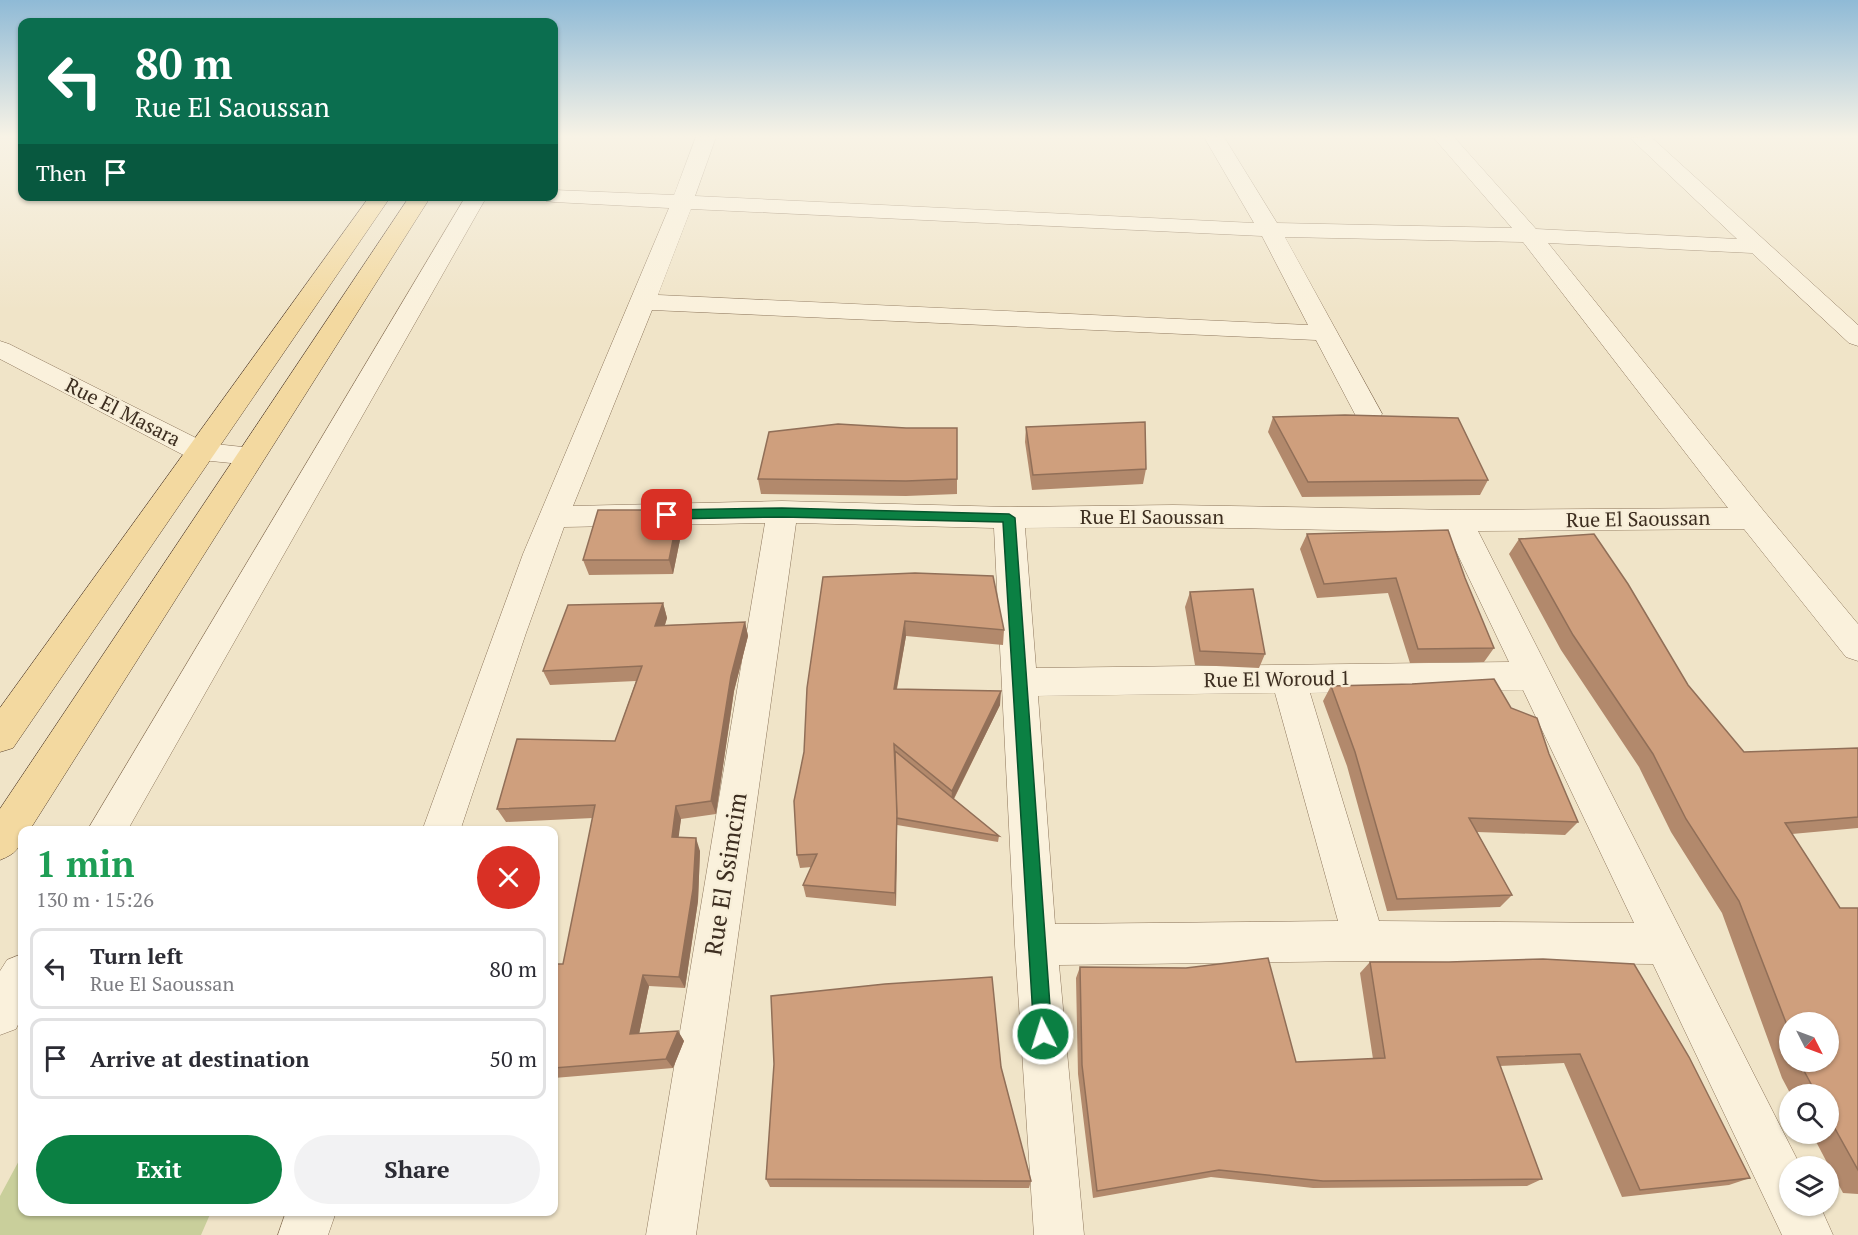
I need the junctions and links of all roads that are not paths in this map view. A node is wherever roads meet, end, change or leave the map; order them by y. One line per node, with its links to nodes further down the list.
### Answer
1 (686, 195): 9 (street)
2 (1249, 195): 10 (street)
3 (1494, 195): 11 (street)
4 (1702, 195): 12 (street)
5 (558, 196): 9 (street)
6 (377, 201): 18 (main road)
7 (418, 201): 19 (main road)
8 (474, 201): 30 (street)
9 (684, 202): 10 (street); 13 (street)
10 (1270, 230): 11 (street); 14 (street)
11 (1530, 235): 12 (street); 23 (street)
12 (1760, 247): 15 (street)
13 (642, 302): 14 (street); 21 (street)
14 (1325, 333): 17 (street)
15 (1858, 338)
16 (0, 350): 18 (street, Rue El Masara)
17 (1368, 414)
18 (201, 452): 19 (street, Rue El Masara); 29 (main road)
19 (251, 456): 32 (main road)
20 (782, 513): 21 (street, Rue El Saoussan); 22 (street, Rue El Saoussan); 42 (street, Rue El Ssimcim)
21 (553, 517): 31 (street)
22 (1009, 518): 24 (street, Rue El Saoussan); 28 (street)
23 (1752, 518): 24 (street, Rue El Saoussan); 25 (street)
24 (1457, 521): 26 (street)
25 (1858, 648)
26 (1535, 676): 27 (street, Rue El Woroud 1); 35 (street)
27 (1289, 679): 28 (street, Rue El Woroud 1); 33 (street)
28 (1019, 682): 34 (street)
29 (0, 737)
30 (109, 826)
31 (443, 826)
32 (0, 842)
33 (1364, 941): 34 (street); 35 (street)
34 (1036, 945): 43 (street)
35 (1665, 945): 38 (street)
36 (18, 982): 37 (street)
37 (0, 1013)
38 (1779, 1175)
39 (310, 1216): 41 (street)
40 (1799, 1216): 44 (street)
41 (303, 1235)
42 (671, 1235)
43 (1059, 1235)
44 (1808, 1235)

